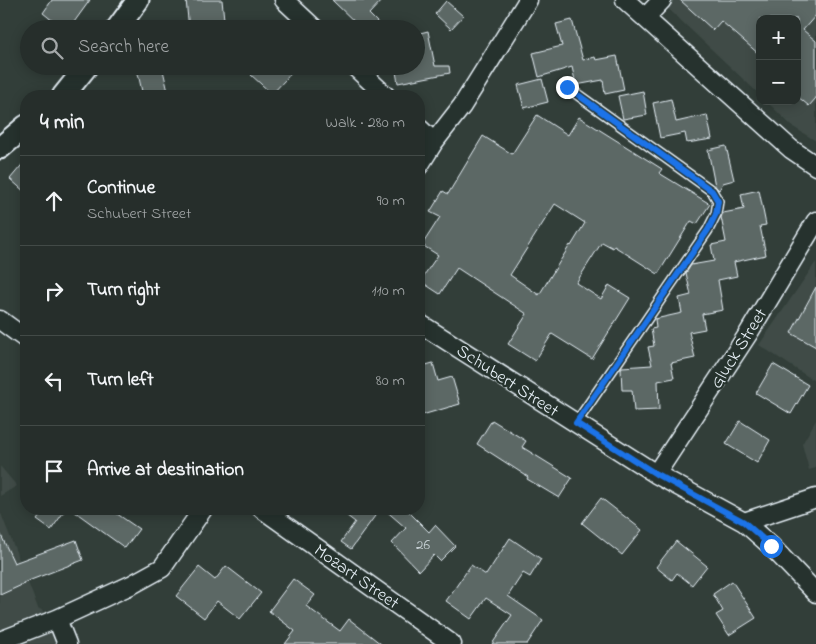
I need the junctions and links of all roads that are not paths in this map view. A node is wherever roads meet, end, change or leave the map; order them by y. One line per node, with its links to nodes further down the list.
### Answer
1 (138, 0): 6 (street)
2 (284, 0): 7 (street)
3 (528, 0): 15 (street)
4 (662, 0): 5 (street)
5 (639, 7): 18 (street)
6 (124, 20)
7 (305, 20)
8 (80, 75): 11 (street)
9 (364, 75): 12 (street)
10 (567, 87): 23 (lane)
11 (70, 90)
12 (380, 90)
13 (20, 131): 16 (street)
14 (425, 134): 15 (street)
15 (434, 142): 17 (street)
16 (0, 148)
17 (425, 156)
18 (816, 166)
19 (816, 221): 24 (street, Gluck Street)
20 (0, 320): 22 (street)
21 (425, 327): 23 (street, Schubert Street)
22 (20, 335)
23 (576, 423): 24 (street, Schubert Street)
24 (656, 474): 28 (street, Schubert Street)
25 (816, 498): 28 (street)
26 (199, 515): 30 (street)
27 (270, 515): 33 (street, Mozart Street)
28 (744, 522): 29 (street, Schubert Street)
29 (816, 593)
30 (57, 619): 31 (street); 32 (street)
31 (0, 641)
32 (67, 644)
33 (452, 644)

